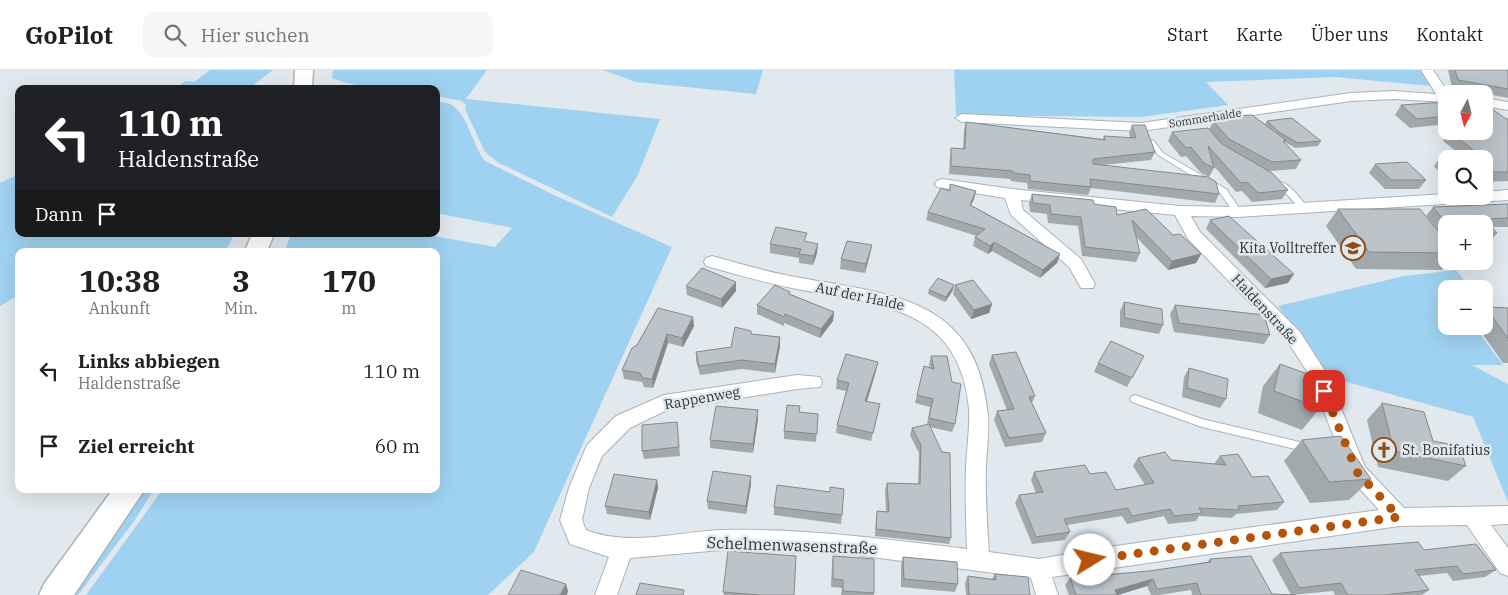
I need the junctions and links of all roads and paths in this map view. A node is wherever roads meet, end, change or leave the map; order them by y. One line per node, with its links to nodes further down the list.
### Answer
1 (304, 70): 3 (street)
2 (1427, 70): 4 (street)
3 (303, 85)
4 (1438, 86)
5 (1438, 97): 8 (street, Sommerhalde)
6 (1493, 104): 7 (street)
7 (1508, 106)
8 (962, 118)
9 (1152, 142): 16 (lane)
10 (1269, 178): 14 (lane)
11 (942, 184): 12 (street)
12 (1012, 194): 15 (street); 18 (street)
13 (1508, 195): 14 (street)
14 (1305, 209): 16 (street)
15 (1180, 211): 16 (street); 25 (street, Haldenstraße)
16 (1238, 212)
17 (712, 262): 27 (street, Auf der Halde)
18 (1087, 284)
19 (813, 382): 26 (street, Rappenweg)
20 (1135, 399): 21 (lane)
21 (1314, 450)
22 (127, 493): 30 (street)
23 (1472, 515): 24 (street, Schelmenwasenstraße); 25 (street, Schelmenwasenstraße); 28 (street)
24 (1508, 515)
25 (1399, 517): 29 (street, Schelmenwasenstraße)
26 (623, 549): 27 (street, Schelmenwasenstraße); 31 (street)
27 (978, 560): 29 (street, Schelmenwasenstraße)
28 (1508, 566)
29 (1039, 569): 32 (street)
30 (55, 595)
31 (606, 595)
32 (1047, 595)

